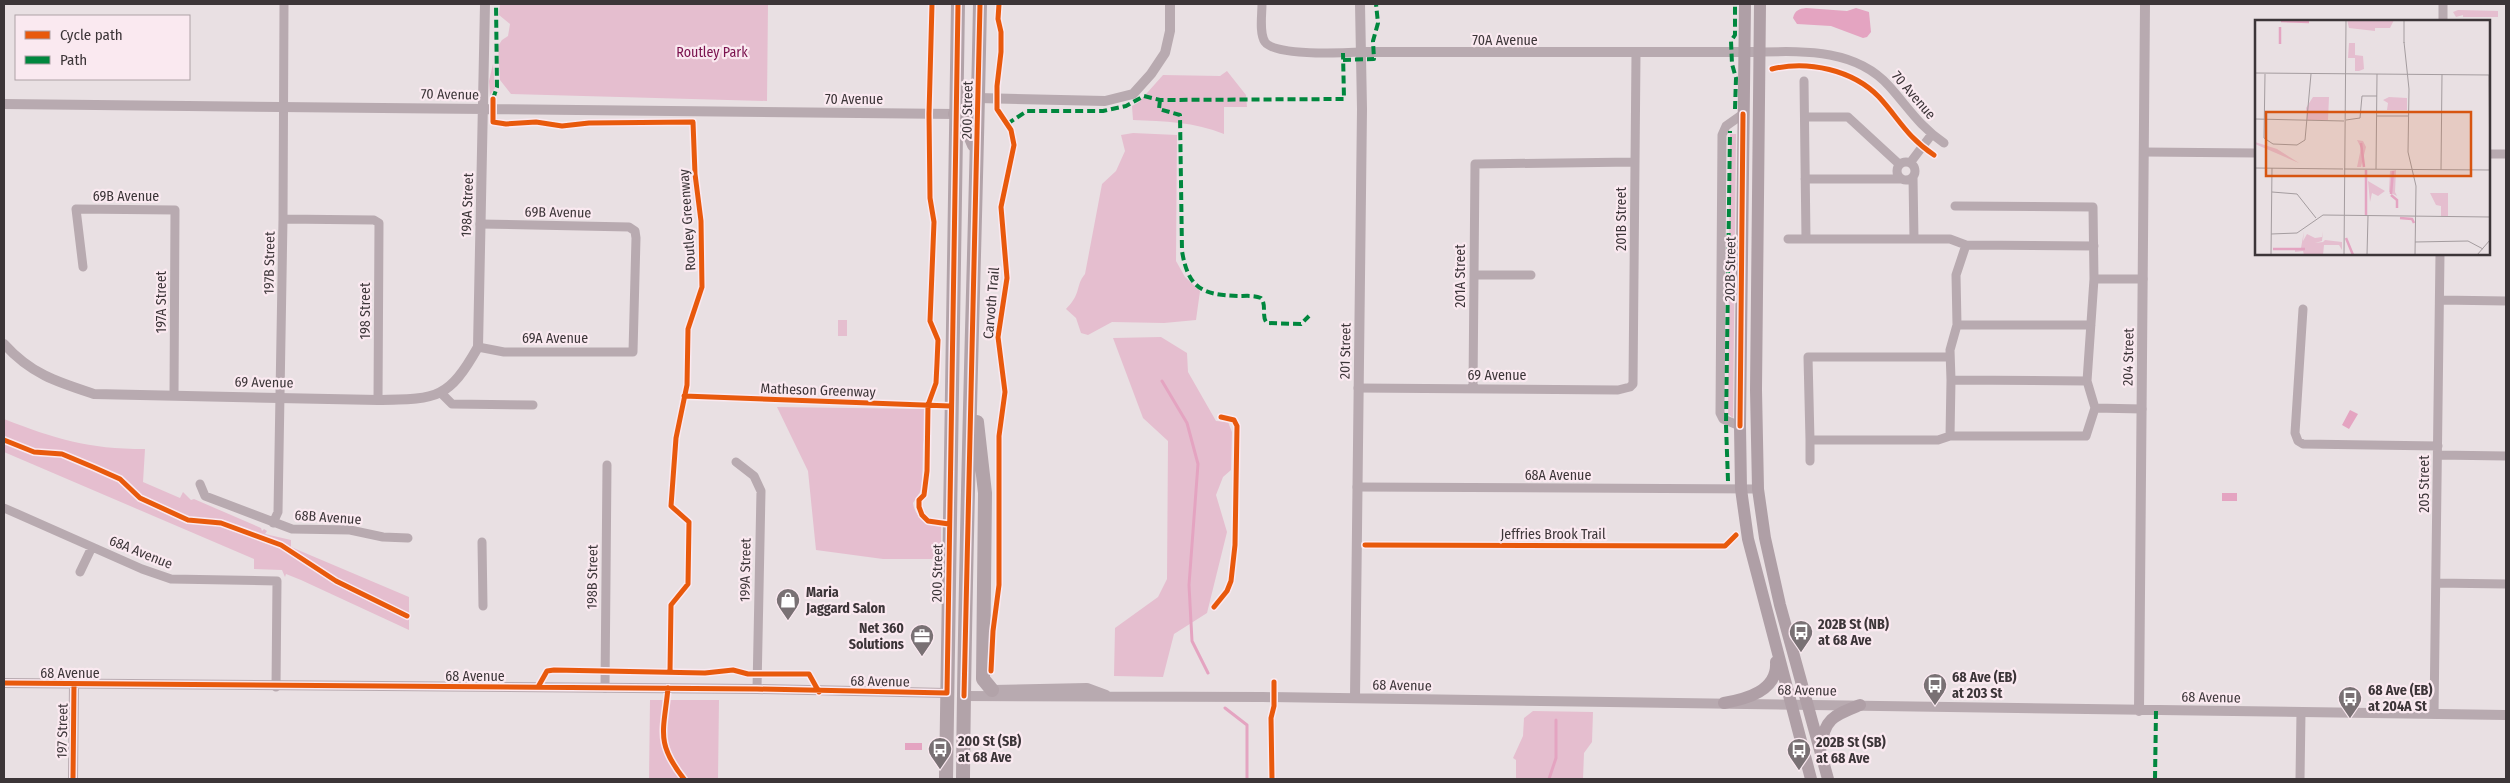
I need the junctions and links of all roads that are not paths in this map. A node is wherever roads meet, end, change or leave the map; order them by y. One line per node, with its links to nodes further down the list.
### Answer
1 (284, 4): 20 (street, 197B Street)
2 (485, 4): 21 (street, 198A Street)
3 (958, 4): 22 (main road, 200 Street)
4 (980, 4): 18 (main road, 200 Street)
5 (1170, 4): 18 (street)
6 (1262, 4): 13 (street, 70A Avenue)
7 (1360, 4): 13 (street, 201 Street)
8 (1745, 4): 15 (main road, 202B Street)
9 (1760, 4): 14 (main road, 202B Street)
10 (2145, 4): 27 (street, 204 Street)
11 (2443, 4): 12 (street)
12 (2443, 20)
13 (1360, 52): 16 (street, 70A Avenue); 66 (street, 201 Street)
14 (1760, 52): 15 (street, 70 Avenue); 25 (street, 70 Avenue); 86 (main road, 202B Street)
15 (1744, 53): 16 (street, 70A Avenue); 23 (main road, 202B Street)
16 (1636, 54): 32 (street, 201B Street)
17 (1804, 81): 24 (street)
18 (978, 98): 28 (main road, 200 Street)
19 (4, 104): 20 (street, 70 Avenue)
20 (284, 106): 21 (street, 70 Avenue); 40 (street, 197B Street)
21 (483, 108): 22 (street, 70 Avenue); 41 (street, 198A Street)
22 (955, 114): 28 (main road); 103 (main road, 200 Street)
23 (1743, 114): 75 (main road, 202B Street); 75 (street, 202B Street)
24 (1804, 117): 34 (street); 36 (street)
25 (1932, 134): 26 (street, 70 Avenue); 33 (street)
26 (1944, 143)
27 (2144, 152): 29 (street); 52 (street, 204 Street)
28 (977, 153): 64 (main road, 200 Street)
29 (2255, 153)
30 (2490, 154): 31 (street)
31 (2506, 154)
32 (1634, 162): 49 (street, 201A Street); 65 (street, 201B Street)
33 (1910, 163): 34 (street); 35 (street)
34 (1899, 164): 37 (street)
35 (1913, 177): 37 (street); 44 (street)
36 (1805, 179): 37 (street); 43 (street)
37 (1902, 180)
38 (1955, 206): 46 (street)
39 (175, 210): 48 (street, 69B Avenue); 69 (street, 197A Street)
40 (284, 219): 70 (street, 197B Street); 71 (street, 198 Street)
41 (480, 224): 59 (street, 198A Street); 60 (street, 69B Avenue)
42 (1788, 239): 43 (street)
43 (1806, 239): 44 (street)
44 (1914, 239): 45 (street)
45 (1966, 245): 46 (street); 56 (street)
46 (2094, 246): 51 (street)
47 (2440, 255): 53 (street, 205 Street)
48 (83, 267)
49 (1474, 275): 50 (street); 67 (street, 201A Street)
50 (1532, 275)
51 (2094, 279): 52 (street); 57 (street)
52 (2143, 279): 74 (street, 204 Street)
53 (2440, 300): 54 (street); 78 (street, 205 Street)
54 (2506, 301)
55 (2303, 309): 78 (street)
56 (1957, 325): 57 (street); 61 (street)
57 (2091, 325): 63 (street)
58 (4, 344): 69 (street, 69 Avenue)
59 (478, 347): 60 (street, 69A Avenue); 68 (street, 198A Street)
60 (633, 352)
61 (1950, 357): 62 (street); 77 (street)
62 (1951, 380): 63 (street); 76 (street)
63 (2087, 381): 73 (street)
64 (972, 382): 102 (main road); 105 (main road, 200 Street)
65 (1634, 384): 67 (street, 69 Avenue)
66 (1358, 388): 67 (street, 69 Avenue); 84 (street, 201 Street)
67 (1473, 388)
68 (441, 393): 71 (street, 69 Avenue); 72 (street)
69 (174, 395): 70 (street, 69 Avenue)
70 (279, 396): 71 (street, 69 Avenue); 88 (street, 197B Street)
71 (378, 400)
72 (533, 405)
73 (2095, 408): 74 (street); 76 (street)
74 (2142, 409): 111 (street, 204 Street)
75 (1740, 426): 85 (main road, 202B Street)
76 (1950, 436): 77 (street)
77 (1810, 440): 80 (street)
78 (2438, 450): 79 (street); 93 (street, 205 Street)
79 (2506, 456)
80 (1810, 460)
81 (736, 462): 101 (street, 199A Street)
82 (607, 466): 100 (street, 198B Street)
83 (200, 484): 88 (street, 68B Avenue)
84 (1357, 487): 85 (street, 68A Avenue); 106 (street, 201 Street)
85 (1741, 489): 86 (street, 68A Avenue); 96 (main road, 202B Street)
86 (1758, 489): 109 (main road, 202B Street)
87 (4, 508): 91 (street, 68A Avenue)
88 (273, 523): 89 (street, 68B Avenue)
89 (408, 538)
90 (482, 542): 95 (street)
91 (92, 546): 92 (street); 99 (street, 68A Avenue)
92 (80, 572)
93 (2436, 583): 94 (street); 113 (street, 205 Street)
94 (2506, 584)
95 (483, 606)
96 (1774, 647): 107 (main road); 108 (main road, 202B Street)
97 (4, 683): 98 (street, 68 Avenue)
98 (74, 684): 99 (street, 68 Avenue); 116 (street, 197 Street)
99 (276, 686): 100 (street, 68 Avenue)
100 (605, 688): 101 (street, 68 Avenue)
101 (757, 689): 103 (street, 68 Avenue)
102 (992, 690): 104 (street, 68 Avenue)
103 (947, 693): 117 (main road, 200 Street)
104 (1106, 695): 105 (street, 68 Avenue); 106 (street, 68 Avenue)
105 (964, 696): 118 (main road, 200 Street)
106 (1355, 698): 107 (street, 68 Avenue)
107 (1724, 703): 108 (street, 68 Avenue)
108 (1790, 704): 109 (street, 68 Avenue); 119 (main road, 202B Street)
109 (1807, 704): 110 (street, 68 Avenue); 115 (main road, 202B Street)
110 (1860, 705): 111 (street, 68 Avenue); 115 (main road)
111 (2139, 710): 112 (street, 68 Avenue)
112 (2301, 712): 113 (street, 68 Avenue); 121 (street)
113 (2434, 714): 114 (street, 68 Avenue)
114 (2506, 715)
115 (1821, 752): 120 (main road, 202B Street)
116 (73, 779)
117 (946, 779)
118 (963, 779)
119 (1811, 779)
120 (1828, 779)
121 (2300, 779)

